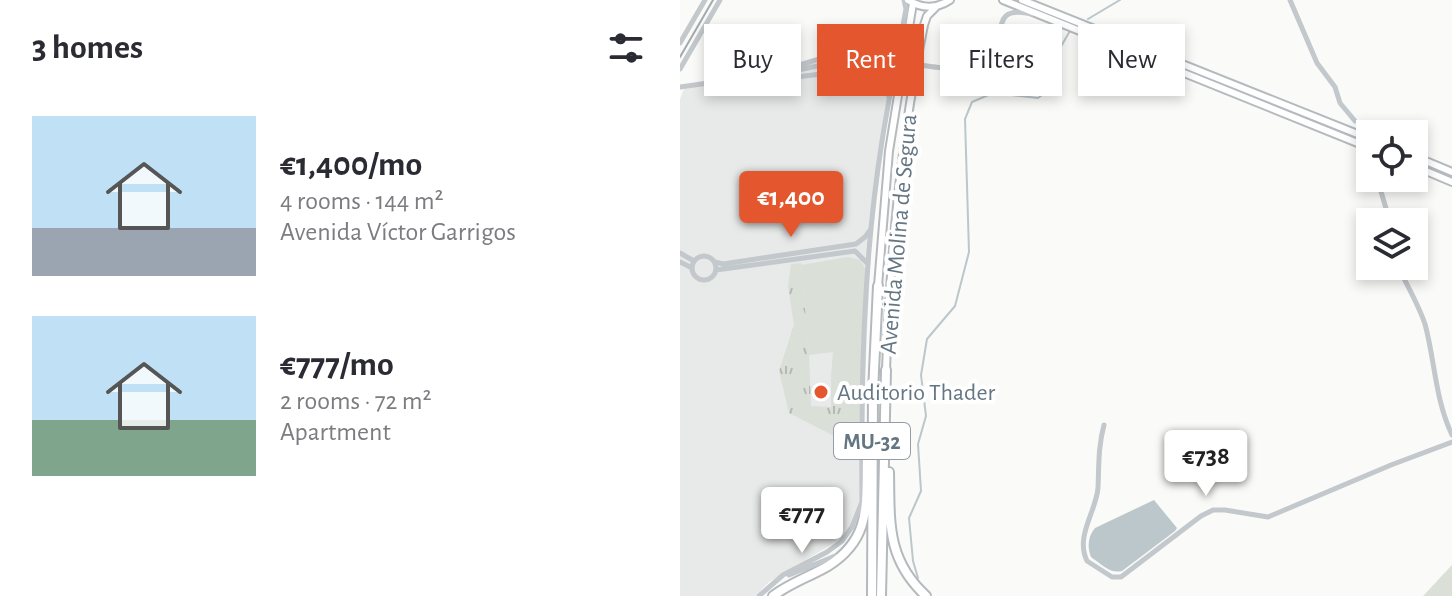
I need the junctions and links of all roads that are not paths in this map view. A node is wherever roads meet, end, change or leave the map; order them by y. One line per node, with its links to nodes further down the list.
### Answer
1 (705, 0): 13 (street)
2 (720, 0): 15 (street)
3 (950, 0): 8 (main road)
4 (1003, 0): 9 (main road)
5 (1022, 0): 11 (main road)
6 (1290, 0): 23 (street)
7 (908, 1): 8 (main road); 10 (street, Avenida Molina de Segura); 39 (main road, Avenida Molina de Segura)
8 (936, 7): 40 (main road, Avenida Molina de Segura)
9 (1049, 19): 12 (main road); 14 (street, bridge)
10 (904, 24)
11 (1078, 25)
12 (1078, 29)
13 (680, 43)
14 (801, 68)
15 (680, 69)
16 (1185, 70): 24 (main road)
17 (1185, 71): 25 (main road)
18 (801, 76): 22 (street)
19 (704, 84): 20 (street)
20 (680, 87)
21 (890, 96): 22 (street, Avenida Molina de Segura)
22 (889, 100): 30 (street, Avenida Molina de Segura)
23 (1355, 121)
24 (1356, 134)
25 (1356, 142)
26 (1428, 162): 28 (main road)
27 (1428, 172): 29 (main road)
28 (1452, 172)
29 (1452, 182)
30 (872, 228): 34 (street); 35 (street, Avenida Molina de Segura)
31 (680, 253): 32 (street)
32 (694, 261): 34 (street); 36 (street)
33 (680, 262): 36 (street)
34 (715, 262): 37 (street)
35 (869, 267): 37 (street); 46 (street, Avenida Molina de Segura)
36 (692, 268): 37 (street)
37 (716, 270)
38 (1405, 280): 43 (street)
39 (878, 286): 41 (highway, MU-32)
40 (886, 370): 45 (highway); 49 (highway, MU-32)
41 (873, 392): 46 (highway); 48 (highway, MU-32)
42 (1104, 425): 44 (street)
43 (1452, 435)
44 (1452, 442)
45 (887, 443): 49 (highway); 50 (highway)
46 (770, 592): 47 (street)
47 (759, 596)
48 (872, 596)
49 (883, 596)
50 (926, 596)

